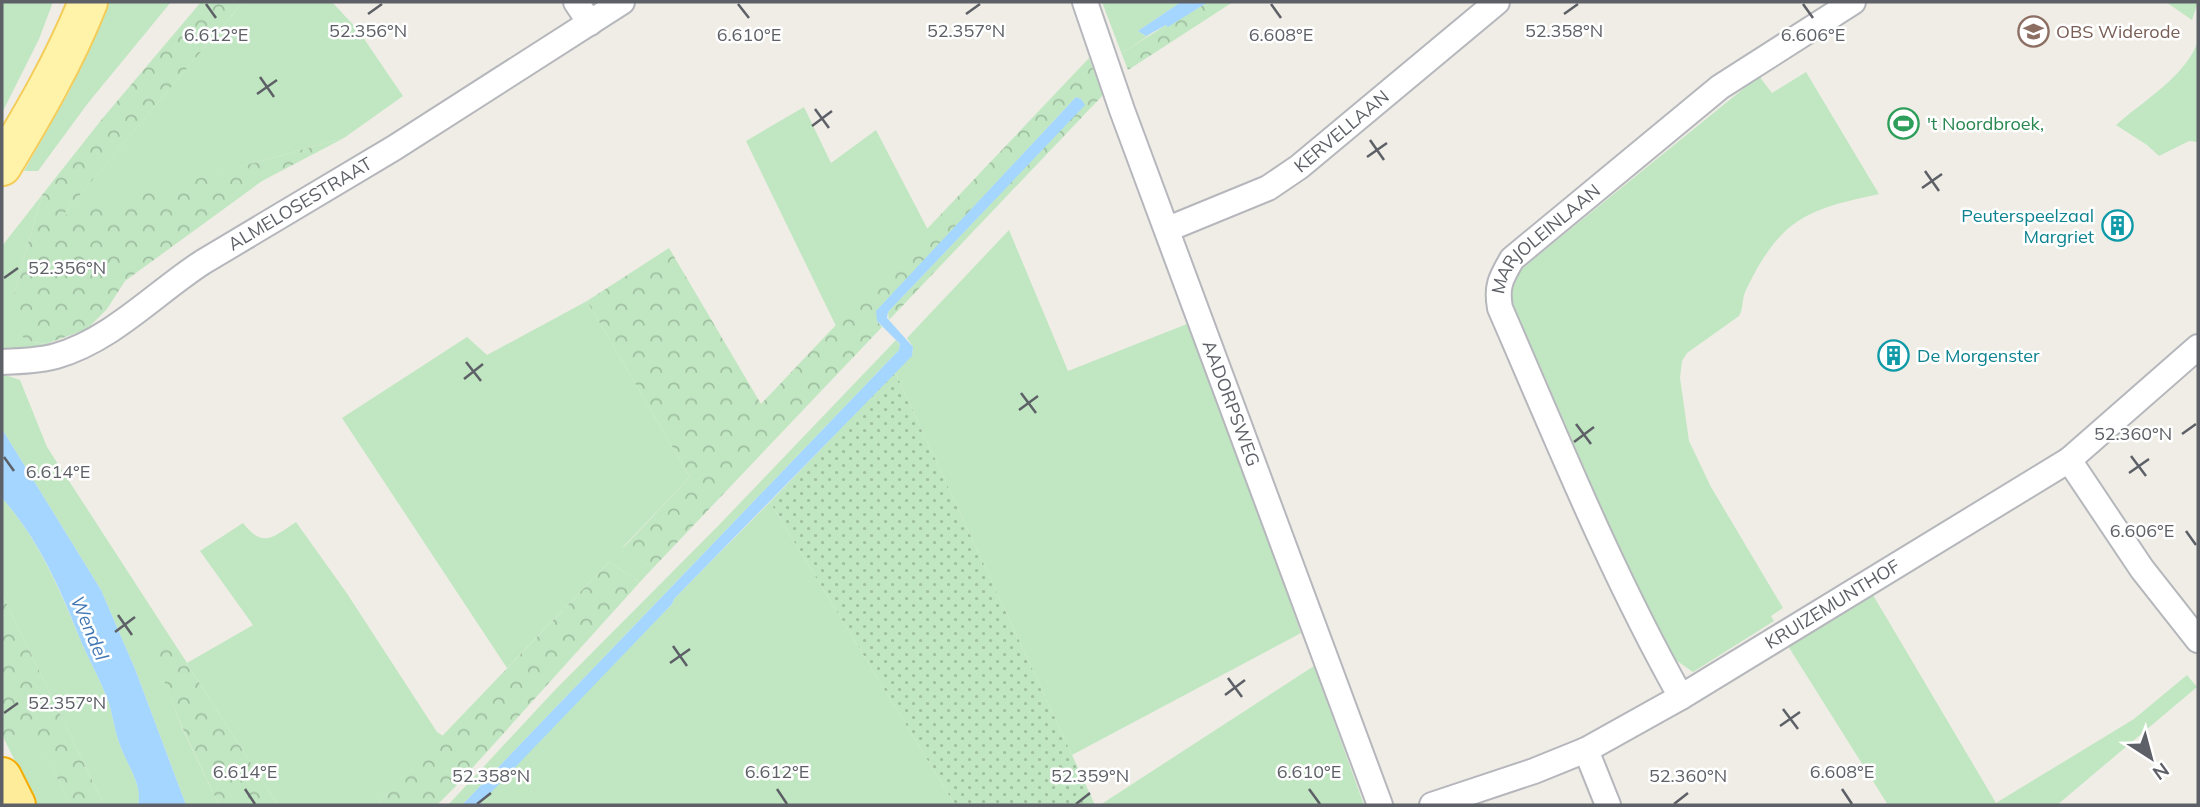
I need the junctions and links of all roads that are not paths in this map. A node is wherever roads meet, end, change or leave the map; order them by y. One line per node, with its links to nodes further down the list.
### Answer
1 (62, 2): 9 (main road)
2 (88, 2): 10 (main road)
3 (576, 2): 8 (street)
4 (622, 2): 8 (street, ALMELOSESTRAAT)
5 (1085, 2): 11 (street, AADORPSWEG)
6 (1497, 2): 11 (street, KERVELLAAN)
7 (1853, 2): 16 (street, MARJOLEINLAAN)
8 (590, 23): 13 (street, ALMELOSESTRAAT)
9 (2, 139)
10 (2, 166)
11 (1168, 229): 20 (street, AADORPSWEG)
12 (2198, 347): 14 (street, KRUIZEMUNTHOF)
13 (2, 362)
14 (2069, 460): 15 (street); 16 (street, KRUIZEMUNTHOF)
15 (2198, 640)
16 (1681, 697): 17 (street, KRUIZEMUNTHOF)
17 (1587, 750): 21 (street, KRUIZEMUNTHOF); 22 (street)
18 (2, 777): 19 (highway)
19 (16, 805)
20 (1380, 805)
21 (1432, 805)
22 (1608, 805)

